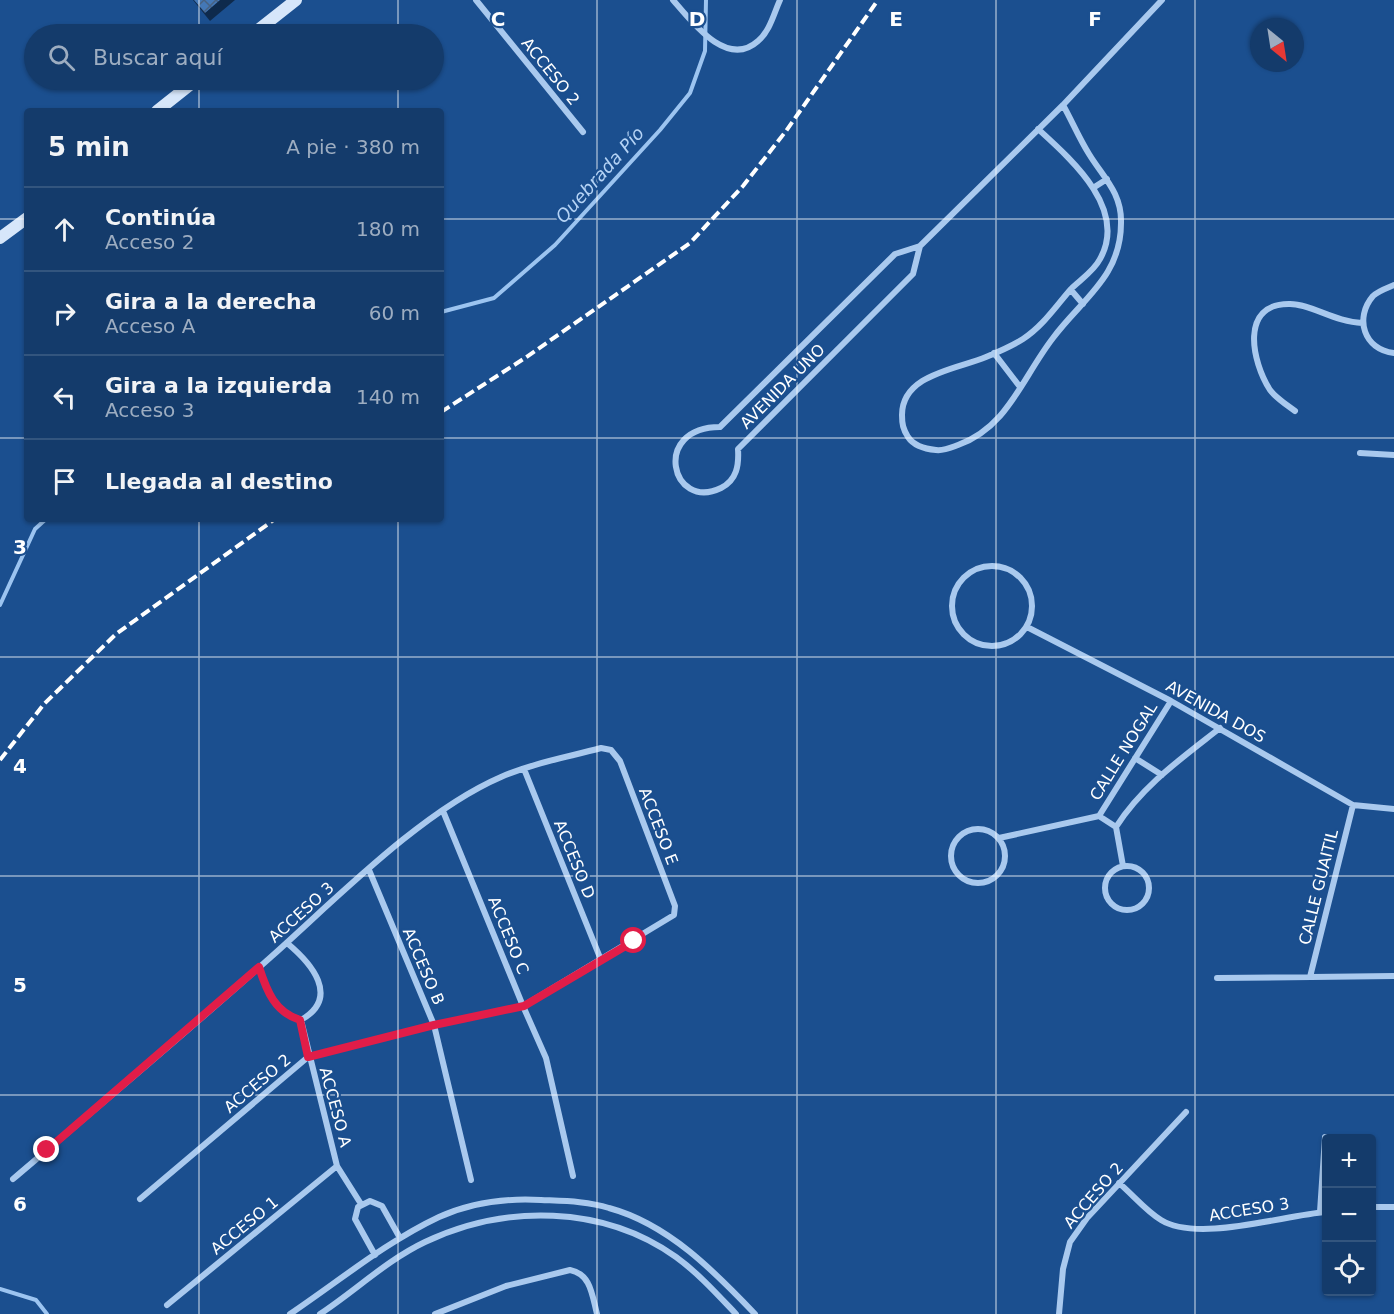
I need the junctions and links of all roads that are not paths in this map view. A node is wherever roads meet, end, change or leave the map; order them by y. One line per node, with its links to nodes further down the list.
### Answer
1 (296, 0): 6 (main road)
2 (476, 0): 11 (street, ACCESO 2)
3 (673, 0): 4 (street)
4 (780, 0)
5 (1162, 0): 8 (street, AVENIDA UNO)
6 (266, 24)
7 (183, 90): 9 (main road)
8 (1063, 105): 10 (street, AVENIDA UNO); 12 (street)
9 (161, 108)
10 (1038, 129): 13 (street); 16 (street, AVENIDA UNO)
11 (583, 132)
12 (1107, 178): 13 (street); 19 (street)
13 (1093, 188): 18 (street)
14 (24, 220): 15 (main road)
15 (0, 238)
16 (920, 246): 16 (street, AVENIDA UNO)
17 (1394, 285): 20 (street)
18 (1071, 290): 19 (street); 21 (street)
19 (1083, 304): 23 (street)
20 (1362, 323): 22 (street); 24 (street)
21 (994, 353): 23 (street); 23 (street)
22 (1394, 353)
23 (1020, 387)
24 (1295, 411)
25 (1360, 453): 26 (street)
26 (1394, 455)
27 (1027, 627): 27 (street); 28 (street, AVENIDA DOS)
28 (1171, 701): 29 (street, AVENIDA DOS); 31 (street, CALLE NOGAL)
29 (1220, 728): 33 (street); 34 (street, AVENIDA DOS)
30 (611, 750): 32 (street, ACCESO 3); 42 (street, ACCESO E)
31 (1135, 758): 33 (street); 37 (street, CALLE NOGAL)
32 (524, 769): 36 (street, ACCESO 3); 44 (street, ACCESO D)
33 (1162, 775): 38 (street)
34 (1353, 805): 35 (street, AVENIDA DOS); 47 (street, CALLE GUAITIL)
35 (1394, 809)
36 (443, 811): 41 (street, ACCESO 3); 49 (street, ACCESO C)
37 (1099, 816): 38 (street, CALLE NOGAL); 39 (street, CALLE NOGAL)
38 (1116, 827): 40 (street)
39 (999, 837): 39 (street)
40 (1123, 866): 40 (street)
41 (369, 870): 43 (street, ACCESO 3); 51 (street, ACCESO B)
42 (675, 915): 44 (street, ACCESO 2)
43 (287, 943): 45 (street, ACCESO 3); 50 (street)
44 (601, 960): 49 (street, ACCESO 2)
45 (259, 967): 50 (street); 56 (street, ACCESO 3)
46 (1394, 976): 47 (street)
47 (1310, 977): 48 (street)
48 (1217, 978)
49 (524, 1006): 51 (street, ACCESO 2); 55 (street, ACCESO C)
50 (300, 1020): 52 (street, ACCESO A)
51 (434, 1025): 52 (street, ACCESO 2); 57 (street, ACCESO B)
52 (308, 1057): 54 (street, ACCESO A); 59 (street, ACCESO 2)
53 (1186, 1112): 58 (street, ACCESO 2)
54 (338, 1166): 60 (street, ACCESO A); 66 (street, ACCESO 1)
55 (573, 1176)
56 (13, 1179)
57 (471, 1180)
58 (1119, 1183): 63 (street, ACCESO 3); 73 (street, ACCESO 2)
59 (140, 1199)
60 (361, 1204): 64 (street); 65 (street)
61 (1394, 1207): 62 (street)
62 (1376, 1208)
63 (1322, 1212)
64 (400, 1238): 65 (street); 72 (street)
65 (375, 1255): 67 (street)
66 (167, 1305)
67 (290, 1314)
68 (320, 1314): 71 (street)
69 (435, 1314): 70 (street)
70 (597, 1314)
71 (736, 1314)
72 (755, 1314)
73 (1059, 1314)

